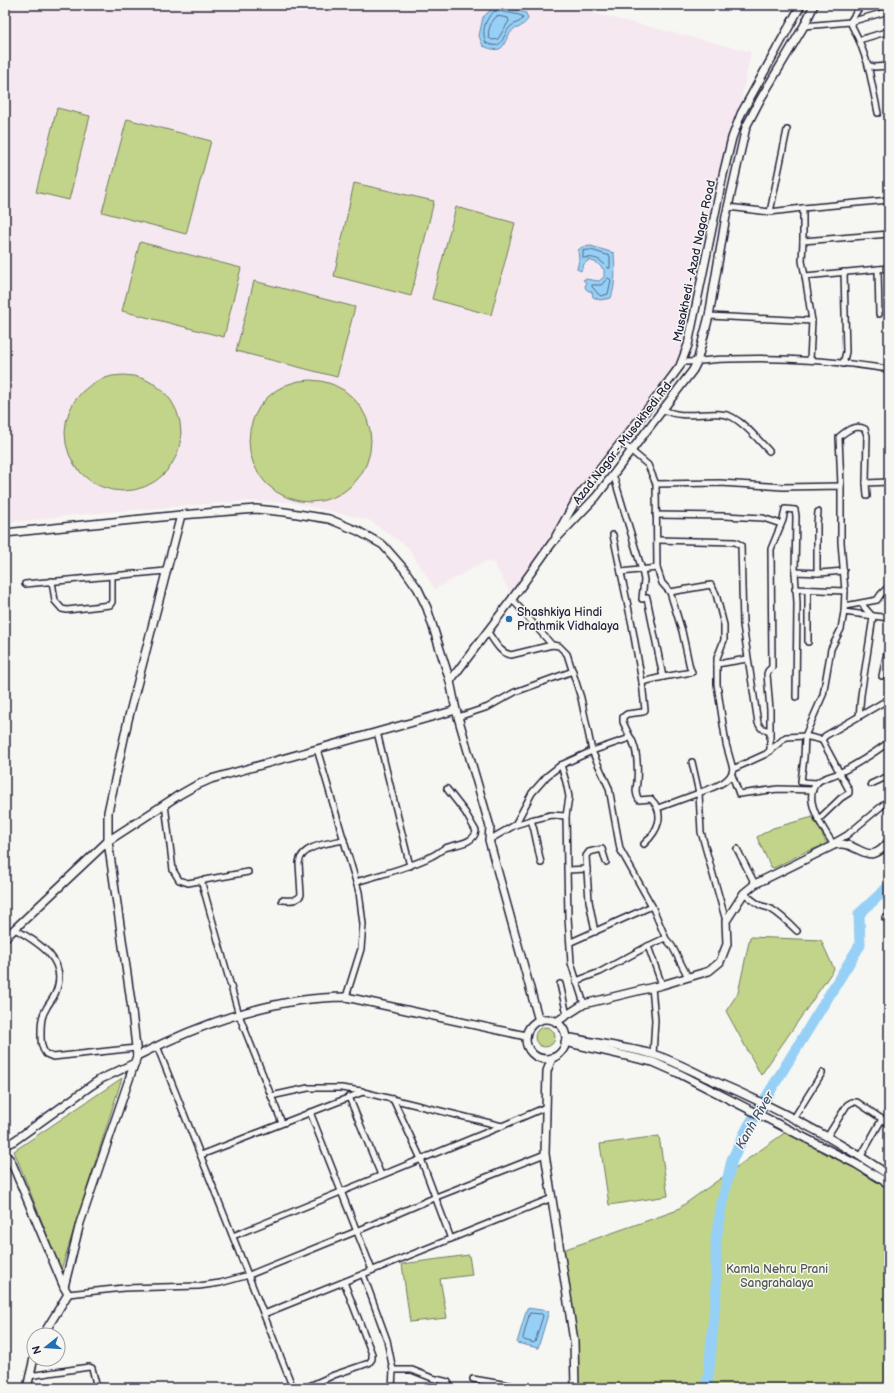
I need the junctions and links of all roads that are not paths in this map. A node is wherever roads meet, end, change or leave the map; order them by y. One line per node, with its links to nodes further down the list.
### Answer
1 (800, 5): 17 (street, Musakhedi - Azad Nagar Road)
2 (814, 5): 6 (street, Azad Nagar - Musakhedi Rd)
3 (861, 5): 5 (street)
4 (889, 11): 5 (street)
5 (850, 22): 6 (street); 8 (street)
6 (804, 26): 14 (street, Azad Nagar - Musakhedi Rd)
7 (889, 31): 8 (street)
8 (859, 40): 9 (street)
9 (868, 65): 10 (street); 11 (street)
10 (889, 66)
11 (878, 113)
12 (787, 130): 16 (street)
13 (889, 200): 15 (street)
14 (728, 207): 16 (street); 18 (street, Azad Nagar - Musakhedi Rd)
15 (803, 208): 16 (street); 20 (street)
16 (770, 212)
17 (715, 215): 18 (street); 29 (street, Musakhedi - Azad Nagar Road)
18 (726, 216): 26 (street, Azad Nagar - Musakhedi Rd)
19 (889, 234): 20 (street)
20 (803, 241): 24 (street)
21 (889, 268): 22 (street)
22 (878, 269): 23 (street); 25 (street)
23 (844, 272): 24 (street); 31 (street)
24 (805, 276): 27 (street)
25 (879, 314)
26 (709, 316): 27 (street); 30 (street, Azad Nagar - Musakhedi Rd)
27 (812, 321): 28 (street)
28 (810, 360): 30 (street); 31 (street)
29 (681, 362): 30 (street); 34 (street, Musakhedi - Azad Nagar Road)
30 (697, 362): 33 (street, Azad Nagar - Musakhedi Rd)
31 (843, 364): 32 (street)
32 (889, 369)
33 (662, 409): 35 (street, Azad Nagar - Musakhedi Rd); 36 (street)
34 (621, 442): 35 (street); 50 (street, Musakhedi - Azad Nagar Road)
35 (632, 451): 37 (street, Azad Nagar - Musakhedi Rd); 40 (street)
36 (768, 451)
37 (613, 474): 50 (street, Azad Nagar - Musakhedi Rd); 52 (street)
38 (866, 482): 39 (street); 41 (street); 42 (street)
39 (889, 482)
40 (656, 484): 41 (street); 45 (street)
41 (841, 486): 54 (street)
42 (867, 496)
43 (818, 512): 57 (street)
44 (181, 514): 47 (street); 53 (street); 80 (street)
45 (656, 514): 46 (street); 49 (street)
46 (782, 524): 56 (street); 86 (street)
47 (5, 533)
48 (613, 535): 55 (street)
49 (657, 540): 51 (street); 75 (street)
50 (552, 543): 66 (street, Azad Nagar - Musakhedi Rd)
51 (657, 568): 52 (street); 64 (street)
52 (642, 570): 55 (street); 79 (street)
53 (166, 571): 58 (street); 115 (street)
54 (844, 571): 57 (street); 65 (street)
55 (621, 572): 81 (street)
56 (795, 572): 57 (street); 62 (street)
57 (817, 573)
58 (112, 576): 59 (street); 59 (street)
59 (52, 581): 60 (street)
60 (25, 584)
61 (889, 586): 67 (street)
62 (795, 589): 63 (street); 82 (street)
63 (808, 590): 65 (street); 72 (street)
64 (670, 592): 76 (street); 79 (street)
65 (845, 592): 68 (street)
66 (512, 600): 71 (street, Azad Nagar - Musakhedi Rd); 74 (street)
67 (863, 603): 68 (street); 69 (street)
68 (845, 609): 69 (street); 89 (street)
69 (874, 617): 70 (street); 85 (street)
70 (889, 618)
71 (488, 631): 74 (street); 80 (street, Azad Nagar - Musakhedi Rd)
72 (808, 642)
73 (889, 642): 78 (street)
74 (552, 645): 77 (street)
75 (747, 659): 76 (street); 86 (street)
76 (717, 664): 97 (street)
77 (573, 671): 84 (street); 93 (street)
78 (882, 676)
79 (663, 677): 81 (street)
80 (450, 681): 84 (street)
81 (642, 682): 88 (street)
82 (796, 697)
83 (889, 699): 85 (street)
84 (457, 714): 87 (street); 114 (street)
85 (859, 717): 90 (street)
86 (770, 731): 94 (street)
87 (377, 732): 92 (street); 122 (street)
88 (628, 735): 93 (street); 108 (street)
89 (805, 736): 90 (street); 94 (street); 101 (street)
90 (822, 740): 98 (street)
91 (889, 742): 98 (street)
92 (318, 749): 107 (street); 113 (street)
93 (592, 751): 96 (street); 131 (street)
94 (770, 751): 97 (street)
95 (692, 762): 105 (street)
96 (561, 765): 109 (street); 112 (street)
97 (733, 769): 99 (street)
98 (840, 773): 101 (street); 111 (street)
99 (732, 775): 104 (street); 105 (street)
100 (889, 777): 102 (street)
101 (817, 783): 104 (street)
102 (871, 784)
103 (447, 789): 122 (street)
104 (813, 790): 111 (street)
105 (699, 793): 108 (street); 132 (street)
106 (889, 800): 118 (street)
107 (165, 804): 115 (street); 126 (street)
108 (658, 808): 117 (street)
109 (566, 816): 110 (street); 124 (street)
110 (531, 820): 112 (street); 121 (street)
111 (818, 820): 118 (street)
112 (515, 825): 114 (street)
113 (344, 840): 127 (street); 130 (street)
114 (489, 840): 149 (street)
115 (108, 841): 133 (street); 154 (street)
116 (889, 841): 118 (street)
117 (644, 844)
118 (833, 844): 128 (street)
119 (737, 849): 128 (street)
120 (606, 862): 123 (street)
121 (541, 863)
122 (410, 866): 127 (street)
123 (587, 869): 124 (street); 135 (street)
124 (568, 870): 138 (street)
125 (248, 872): 126 (street)
126 (201, 880): 147 (street)
127 (356, 882): 145 (street)
128 (755, 884): 129 (street)
129 (744, 893): 132 (street); 134 (street)
130 (282, 900)
131 (652, 906): 135 (street); 137 (street)
132 (726, 921): 140 (street)
133 (15, 929): 136 (street); 154 (street)
134 (797, 931)
135 (595, 932): 138 (street)
136 (5, 938)
137 (665, 938): 139 (street); 140 (street)
138 (570, 942): 141 (street)
139 (648, 946): 141 (street); 143 (street)
140 (688, 977): 143 (street)
141 (576, 981): 146 (street)
142 (560, 984): 148 (street)
143 (662, 985): 144 (street)
144 (652, 987): 146 (street); 155 (street)
145 (346, 997): 147 (street); 151 (street)
146 (584, 1004): 148 (street)
147 (239, 1015): 153 (street); 160 (street)
148 (567, 1015): 150 (street)
149 (539, 1021): 150 (street); 151 (street)
150 (556, 1022): 152 (street)
151 (526, 1036): 156 (street)
152 (565, 1039): 155 (street); 156 (street); 179 (street)
153 (157, 1046): 157 (street); 173 (street)
154 (136, 1048): 157 (street)
155 (653, 1054): 165 (street)
156 (552, 1058): 163 (street)
157 (136, 1059): 171 (street); 190 (street)
158 (822, 1072): 165 (street)
159 (363, 1092): 160 (street); 161 (street); 162 (street)
160 (271, 1096): 167 (street)
161 (349, 1097): 164 (street); 177 (street)
162 (393, 1099): 169 (street); 176 (street)
163 (546, 1107): 169 (street); 174 (street)
164 (310, 1112): 167 (street); 180 (street)
165 (794, 1118): 170 (street)
166 (882, 1119): 168 (street); 170 (street); 175 (street)
167 (282, 1123): 173 (street)
168 (889, 1124)
169 (502, 1126): 176 (street)
170 (827, 1137): 175 (street)
171 (5, 1146)
172 (5, 1154): 190 (street)
173 (201, 1154): 184 (street)
174 (545, 1154): 181 (street); 182 (street)
175 (861, 1156): 178 (street)
176 (421, 1159): 177 (street); 181 (street)
177 (380, 1175): 180 (street)
178 (889, 1175)
179 (889, 1184)
180 (342, 1192): 183 (street); 184 (street)
181 (436, 1197): 183 (street); 185 (street)
182 (552, 1198): 185 (street); 204 (street)
183 (357, 1232): 186 (street); 188 (street)
184 (233, 1236): 188 (street)
185 (451, 1239): 186 (street)
186 (372, 1270): 187 (street)
187 (363, 1274): 189 (street); 194 (street)
188 (249, 1275): 190 (street); 191 (street)
189 (344, 1282): 191 (street); 200 (street)
190 (66, 1290): 192 (street)
191 (264, 1314): 199 (street)
192 (47, 1327)
193 (32, 1367): 195 (street)
194 (393, 1370): 201 (street); 202 (street)
195 (29, 1376): 197 (street); 198 (street)
196 (473, 1378): 203 (street)
197 (27, 1388)
198 (97, 1388)
199 (293, 1388)
200 (305, 1388)
201 (392, 1388)
202 (450, 1388)
203 (517, 1388)
204 (575, 1388)

